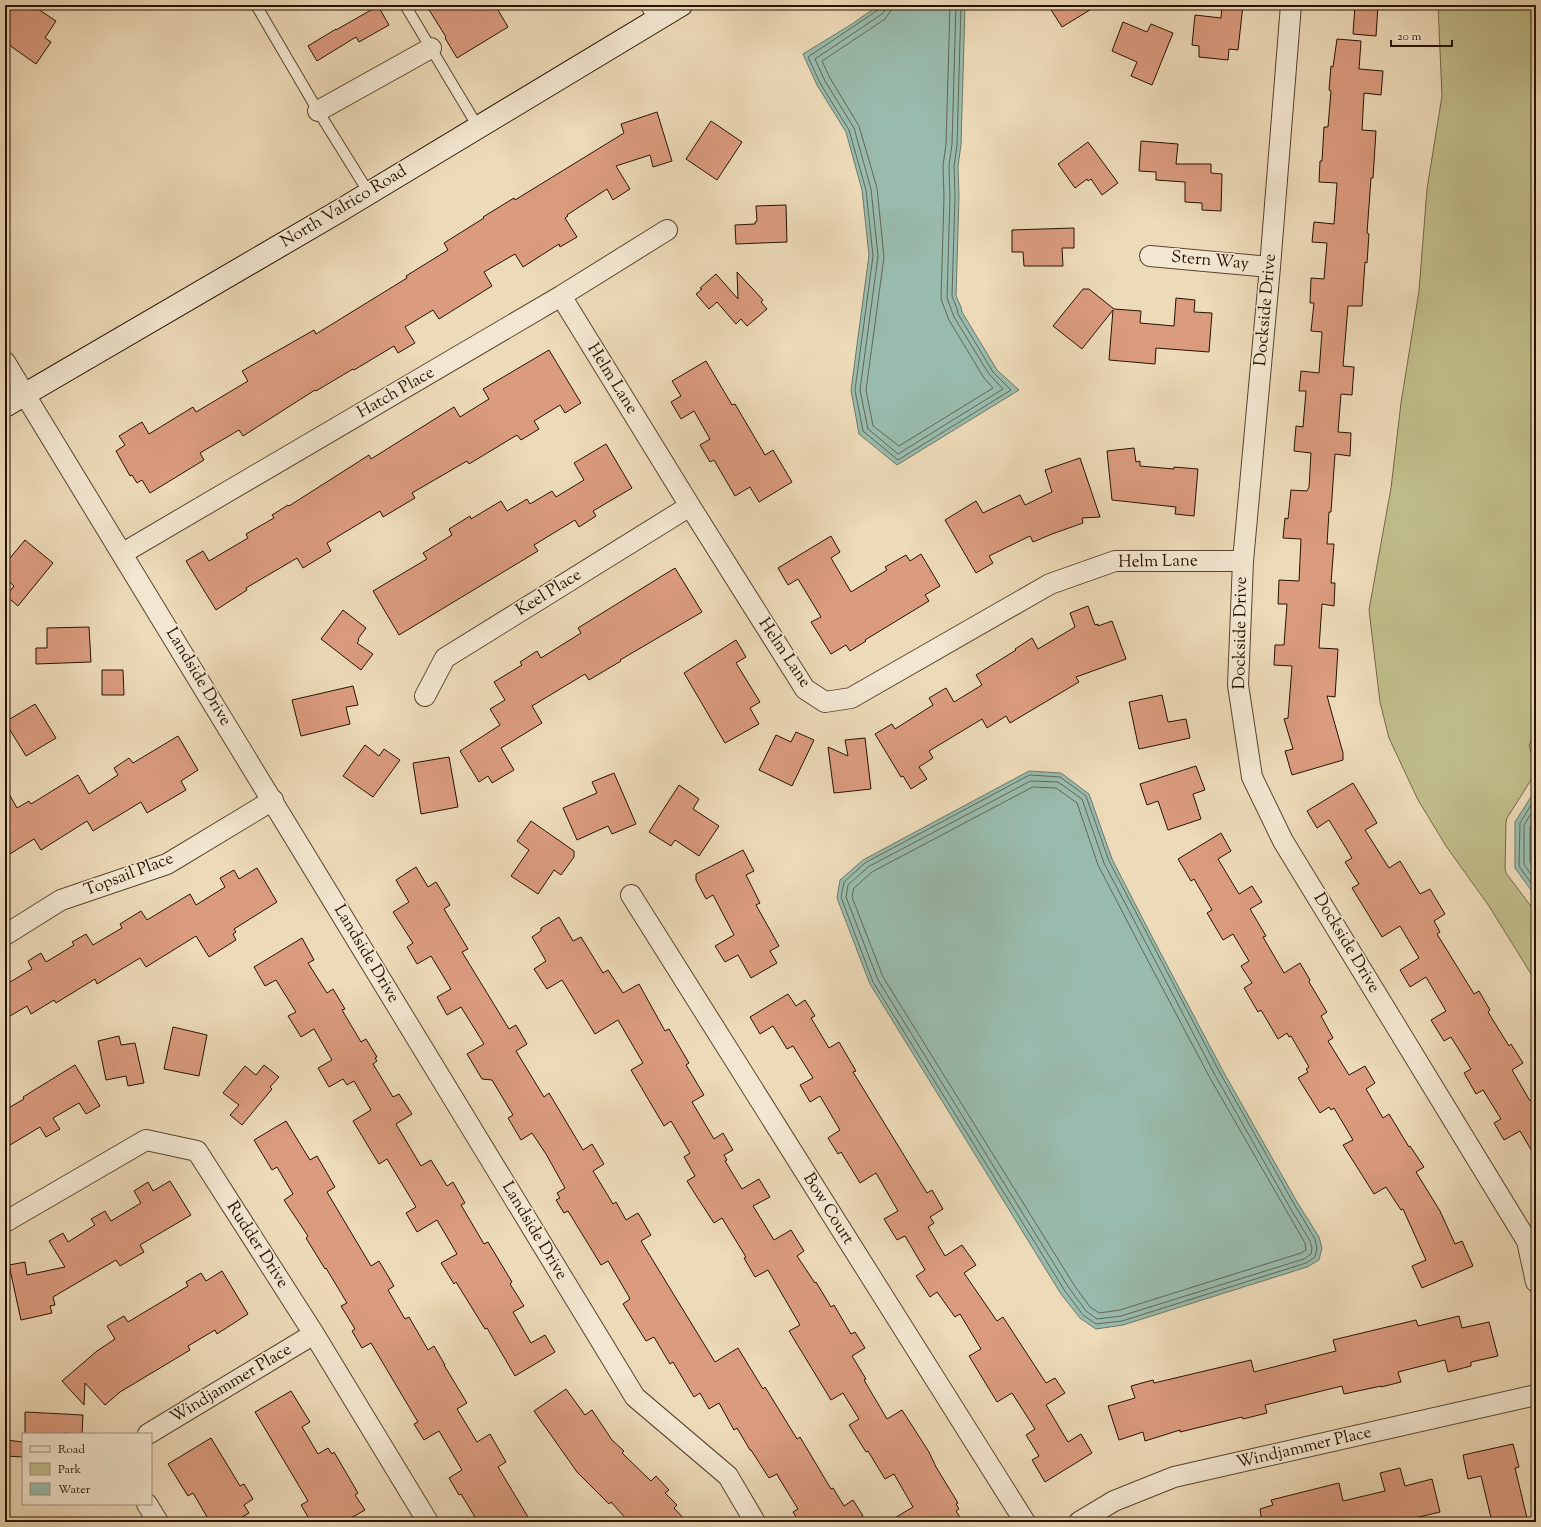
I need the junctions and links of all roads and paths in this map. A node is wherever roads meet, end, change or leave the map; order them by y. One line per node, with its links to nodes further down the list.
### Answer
1 (256, 5): 7 (lane)
2 (404, 5): 6 (lane)
3 (681, 5): 5 (street, North Valrico Road)
4 (1292, 5): 12 (street, Dockside Drive)
5 (655, 12): 8 (street, North Valrico Road)
6 (431, 48): 7 (street); 8 (lane)
7 (318, 111): 9 (lane)
8 (478, 127): 9 (street, North Valrico Road)
9 (369, 193): 15 (street, North Valrico Road)
10 (667, 230): 13 (street, Hatch Place)
11 (1150, 256): 12 (street, Stern Way)
12 (1270, 267): 19 (street, Dockside Drive)
13 (561, 296): 17 (street, Helm Lane); 18 (street, Hatch Place)
14 (5, 362): 15 (street, Landside Drive)
15 (25, 394): 16 (street, North Valrico Road); 18 (street, Landside Drive)
16 (5, 406)
17 (690, 506): 19 (street, Helm Lane); 20 (street, Keel Place)
18 (122, 554): 21 (street, Landside Drive)
19 (1243, 561): 25 (street, Dockside Drive)
20 (425, 696)
21 (273, 800): 23 (street, Topsail Place); 32 (street, Landside Drive)
22 (631, 895): 33 (street, Bow Court)
23 (5, 935)
24 (5, 1222): 26 (street, Rudder Drive)
25 (1536, 1282)
26 (314, 1334): 28 (street, Windjammer Place); 31 (street, Rudder Drive)
27 (1536, 1395): 34 (street, Windjammer Place)
28 (150, 1433)
29 (148, 1505): 30 (street)
30 (158, 1522)
31 (428, 1522)
32 (755, 1522)
33 (1025, 1522)
34 (1079, 1522)

